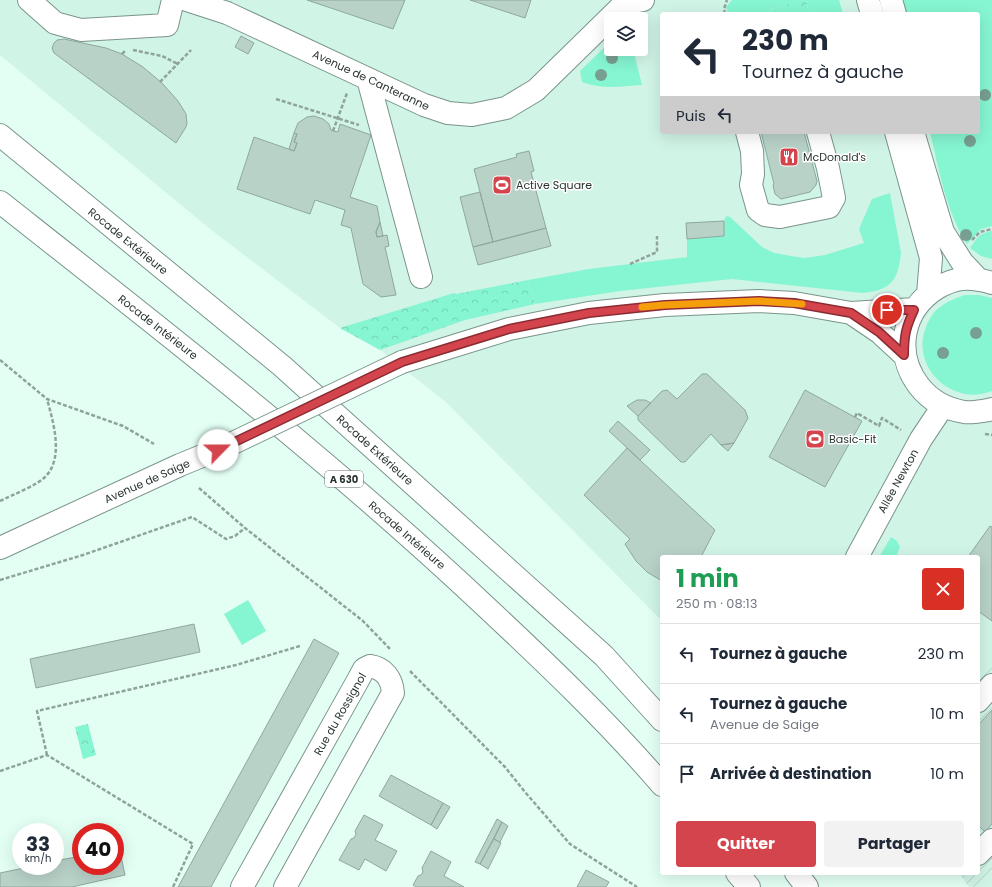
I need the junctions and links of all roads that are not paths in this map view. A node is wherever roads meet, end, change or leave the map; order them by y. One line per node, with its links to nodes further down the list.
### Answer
1 (29, 0): 2 (main road)
2 (173, 0)
3 (187, 0): 13 (main road, Avenue de Canteranne)
4 (642, 0): 13 (main road, Avenue de Canteranne)
5 (859, 0): 9 (main road)
6 (868, 0): 10 (main road)
7 (876, 0): 11 (main road)
8 (891, 0): 12 (main road)
9 (862, 12)
10 (871, 12)
11 (879, 12)
12 (894, 12)
13 (368, 79): 20 (main road)
14 (748, 134): 15 (main road)
15 (819, 134)
16 (897, 134): 22 (main road)
17 (914, 134): 21 (main road)
18 (0, 135): 31 (main road, Rocade Extérieure)
19 (0, 202): 32 (main road, Rocade Intérieure / A 630)
20 (421, 277)
21 (985, 281): 22 (main road)
22 (921, 302): 23 (main road, Avenue de Saige); 24 (main road)
23 (851, 313): 24 (main road, Avenue de Saige); 27 (main road, Avenue de Saige, bridge)
24 (904, 355): 25 (main road)
25 (943, 406): 26 (main road); 28 (main road, Allée Newton)
26 (991, 410)
27 (0, 548)
28 (858, 555)
29 (992, 686): 30 (main road)
30 (980, 699)
31 (660, 718)
32 (660, 783)
33 (992, 840): 34 (main road)
34 (980, 852)
35 (739, 875): 39 (main road)
36 (798, 875): 40 (main road)
37 (242, 887): 38 (main road, Rue du Rossignol)
38 (285, 887)
39 (749, 887)
40 (807, 887)

